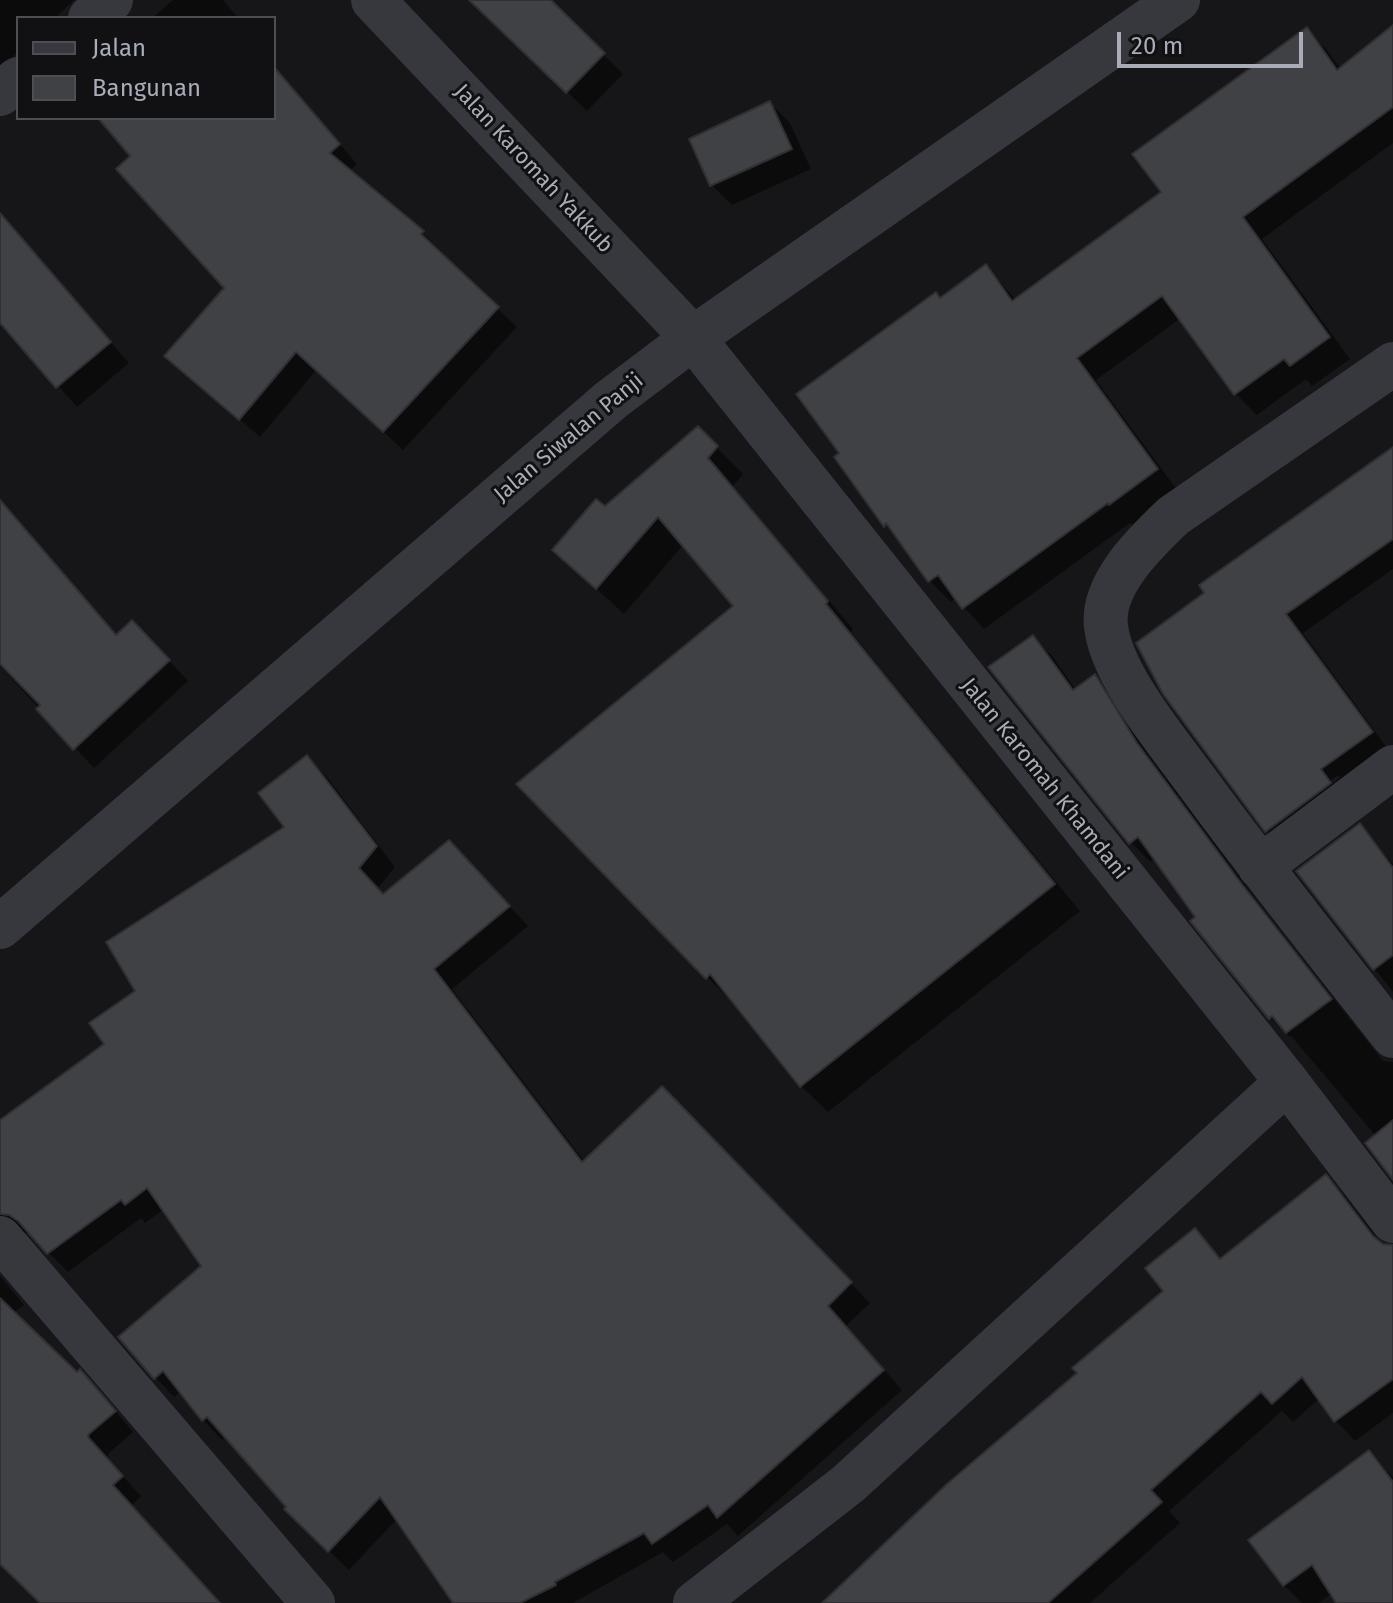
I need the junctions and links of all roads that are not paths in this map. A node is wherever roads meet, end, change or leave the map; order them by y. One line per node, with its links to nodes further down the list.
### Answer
1 (111, 0): 4 (street)
2 (373, 0): 7 (street, Jalan Karomah Yakkub)
3 (1178, 0): 7 (street, Jalan Siwalan Panji)
4 (92, 16)
5 (16, 81): 6 (street)
6 (0, 94)
7 (693, 338): 11 (street, Jalan Siwalan Panji); 13 (street, Jalan Karomah Khamdani)
8 (1393, 364): 10 (street)
9 (1393, 767): 10 (street)
10 (1260, 867): 12 (street)
11 (0, 927)
12 (1393, 1036)
13 (1287, 1082): 14 (street, Jalan Karomah Khamdani); 17 (street)
14 (1393, 1221)
15 (0, 1238): 16 (street)
16 (313, 1603)
17 (695, 1603)

